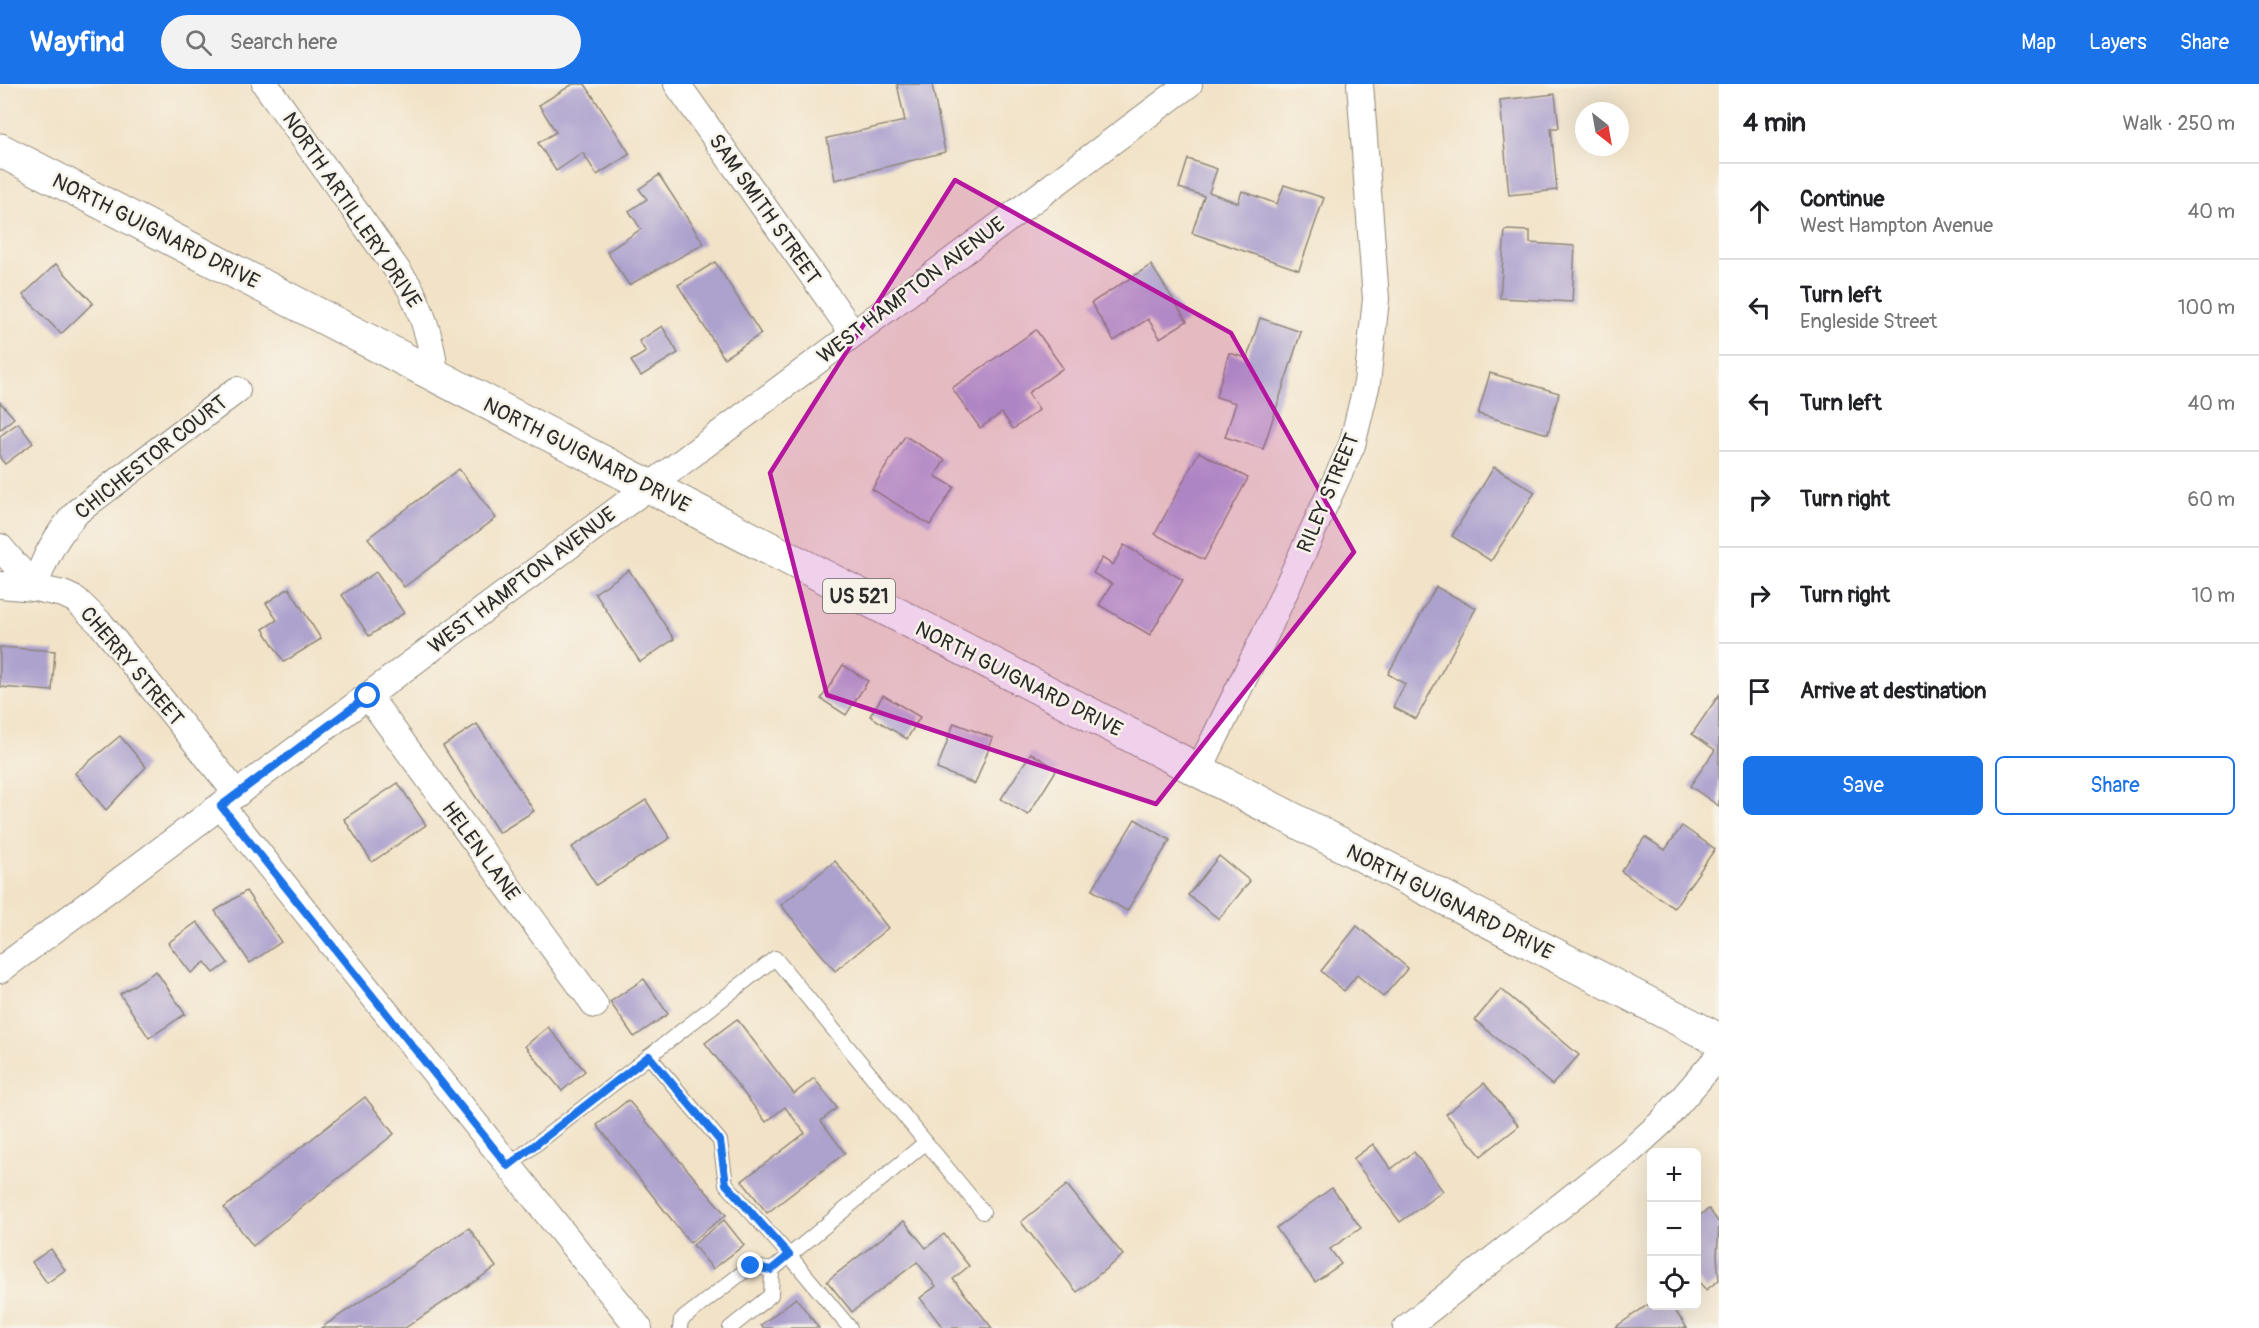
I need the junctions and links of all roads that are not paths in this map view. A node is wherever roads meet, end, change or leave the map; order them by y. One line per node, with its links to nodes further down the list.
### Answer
1 (265, 84): 7 (street, NORTH ARTILLERY DRIVE)
2 (678, 84): 6 (street, SAM SMITH STREET)
3 (1189, 84): 6 (street, WEST HAMPTON AVENUE)
4 (1360, 84): 14 (street, RILEY STREET)
5 (0, 150): 7 (highway, NORTH GUIGNARD DRIVE / US 521)
6 (853, 333): 9 (street, WEST HAMPTON AVENUE)
7 (435, 376): 9 (highway, NORTH GUIGNARD DRIVE / US 521)
8 (237, 390): 12 (street, CHICHESTOR COURT)
9 (647, 486): 13 (street, WEST HAMPTON AVENUE); 14 (highway, NORTH GUIGNARD DRIVE / US 521)
10 (0, 547): 12 (street)
11 (0, 585): 12 (street, CHERRY STREET)
12 (35, 588): 15 (street, CHERRY STREET)
13 (368, 696): 15 (street, WEST HAMPTON AVENUE); 17 (street, HELEN LANE)
14 (1198, 772): 18 (highway, NORTH GUIGNARD DRIVE / US 521)
15 (229, 800): 16 (street, WEST HAMPTON AVENUE); 22 (street, CHERRY STREET)
16 (0, 970)
17 (595, 1005)
18 (1719, 1040)
19 (649, 1056): 21 (lane); 22 (lane); 24 (lane)
20 (1719, 1056): 30 (street)
21 (925, 1143): 23 (lane); 24 (lane)
22 (508, 1166): 26 (street, CHERRY STREET)
23 (983, 1212)
24 (789, 1255): 25 (lane); 29 (lane)
25 (771, 1270): 27 (lane); 28 (lane)
26 (639, 1328)
27 (680, 1328)
28 (730, 1328)
29 (850, 1328)
30 (1406, 1328)

